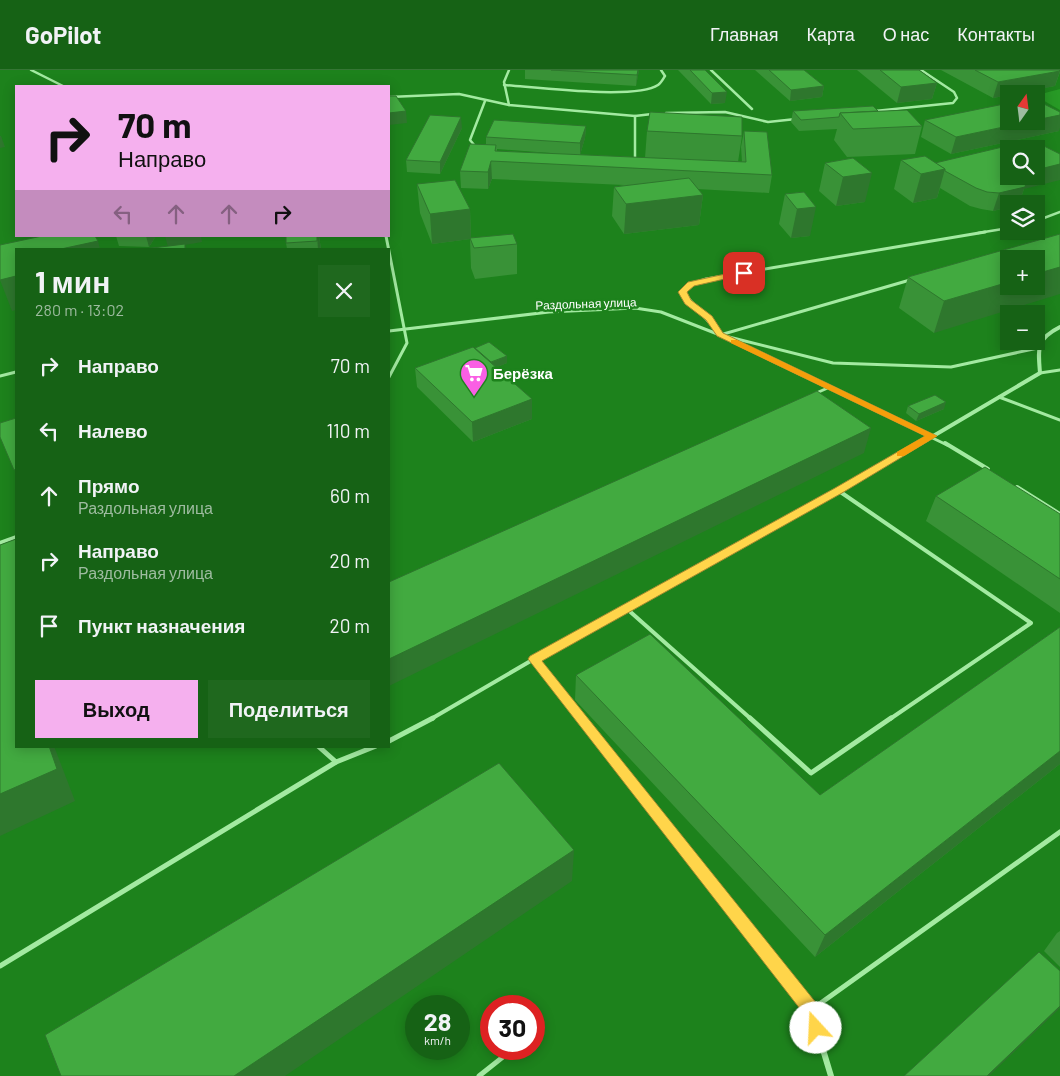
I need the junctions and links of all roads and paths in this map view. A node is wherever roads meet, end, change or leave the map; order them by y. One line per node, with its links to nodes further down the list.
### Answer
1 (31, 70): 6 (lane)
2 (509, 70): 7 (lane)
3 (661, 70): 7 (lane)
4 (711, 70): 11 (lane)
5 (921, 70): 12 (lane)
6 (62, 85)
7 (504, 85): 10 (lane)
8 (390, 97): 9 (lane)
9 (485, 101): 10 (lane); 15 (lane)
10 (509, 105): 13 (lane)
11 (752, 109)
12 (866, 112)
13 (635, 116): 14 (lane); 16 (lane)
14 (798, 119)
15 (480, 150)
16 (635, 166)
17 (1060, 212): 18 (lane)
18 (1045, 218)
19 (1000, 230): 26 (lane)
20 (390, 255): 23 (lane)
21 (918, 278): 26 (lane)
22 (1060, 327): 25 (street)
23 (406, 330): 24 (lane, Раздольная улица); 26 (lane, Раздольная улица); 32 (lane)
24 (390, 331)
25 (1045, 334)
26 (720, 335): 27 (lane); 34 (lane)
27 (1029, 350)
28 (1038, 350): 31 (street)
29 (1060, 370): 31 (lane)
30 (15, 372): 33 (lane)
31 (1040, 373): 36 (street)
32 (390, 375)
33 (0, 376)
34 (830, 387): 35 (lane); 38 (lane)
35 (812, 395)
36 (999, 397): 37 (lane); 38 (street)
37 (1060, 420)
38 (932, 436): 39 (lane); 41 (street)
39 (992, 472)
40 (1009, 482): 42 (lane)
41 (839, 491): 45 (street); 45 (lane)
42 (1060, 514)
43 (15, 537): 44 (lane)
44 (0, 543)
45 (626, 608): 46 (street)
46 (534, 659): 47 (lane); 53 (street)
47 (390, 741)
48 (320, 748): 50 (lane)
49 (371, 748): 50 (lane)
50 (336, 762): 52 (lane)
51 (1060, 832): 53 (lane)
52 (0, 966)
53 (811, 1010): 56 (street)
54 (499, 1060): 55 (lane)
55 (479, 1076)
56 (831, 1076)

